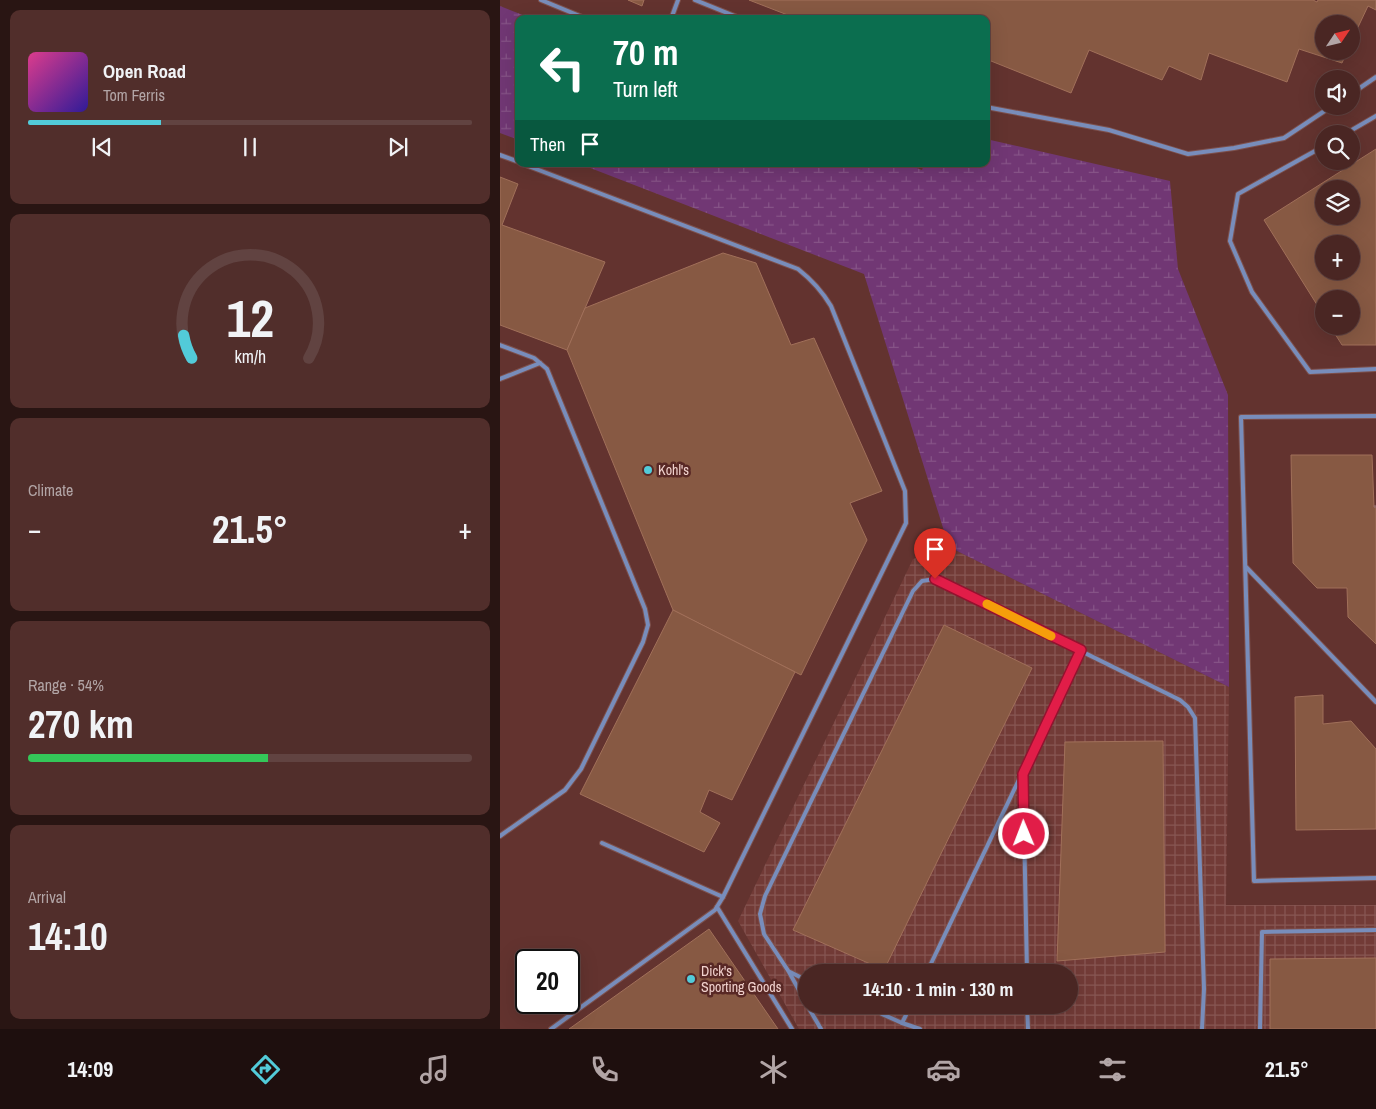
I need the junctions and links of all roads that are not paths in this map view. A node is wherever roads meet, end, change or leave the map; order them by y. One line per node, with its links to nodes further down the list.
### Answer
1 (541, 0): 4 (lane)
2 (678, 0): 5 (lane)
3 (695, 0): 6 (lane)
4 (577, 15)
5 (672, 15)
6 (732, 15)
7 (1376, 77): 8 (lane)
8 (1360, 88)
9 (990, 108): 10 (lane)
10 (1318, 115)
11 (1376, 116): 12 (lane)
12 (1360, 125)
13 (1315, 151): 19 (lane)
14 (500, 155): 15 (lane)
15 (515, 161)
16 (531, 167): 29 (lane)
17 (500, 345): 18 (lane)
18 (540, 363): 20 (lane); 26 (lane)
19 (1376, 369)
20 (500, 379)
21 (1376, 416): 22 (lane)
22 (1246, 567): 24 (lane); 28 (lane)
23 (1081, 650): 25 (lane); 34 (lane); 47 (lane)
24 (1376, 702)
25 (1023, 774): 32 (lane); 33 (lane)
26 (500, 836)
27 (602, 843): 29 (lane)
28 (1376, 878)
29 (723, 897): 30 (lane)
30 (717, 907): 42 (lane); 43 (lane)
31 (1376, 930): 48 (lane)
32 (931, 964)
33 (1027, 964)
34 (789, 972): 35 (lane); 36 (lane)
35 (798, 976)
36 (798, 988)
37 (812, 1014): 44 (lane)
38 (882, 1014): 41 (lane)
39 (906, 1014): 41 (lane)
40 (1027, 1014): 46 (lane)
41 (902, 1023): 45 (lane)
42 (551, 1029)
43 (792, 1029)
44 (820, 1029)
45 (920, 1029)
46 (1028, 1029)
47 (1202, 1029)
48 (1260, 1029)

